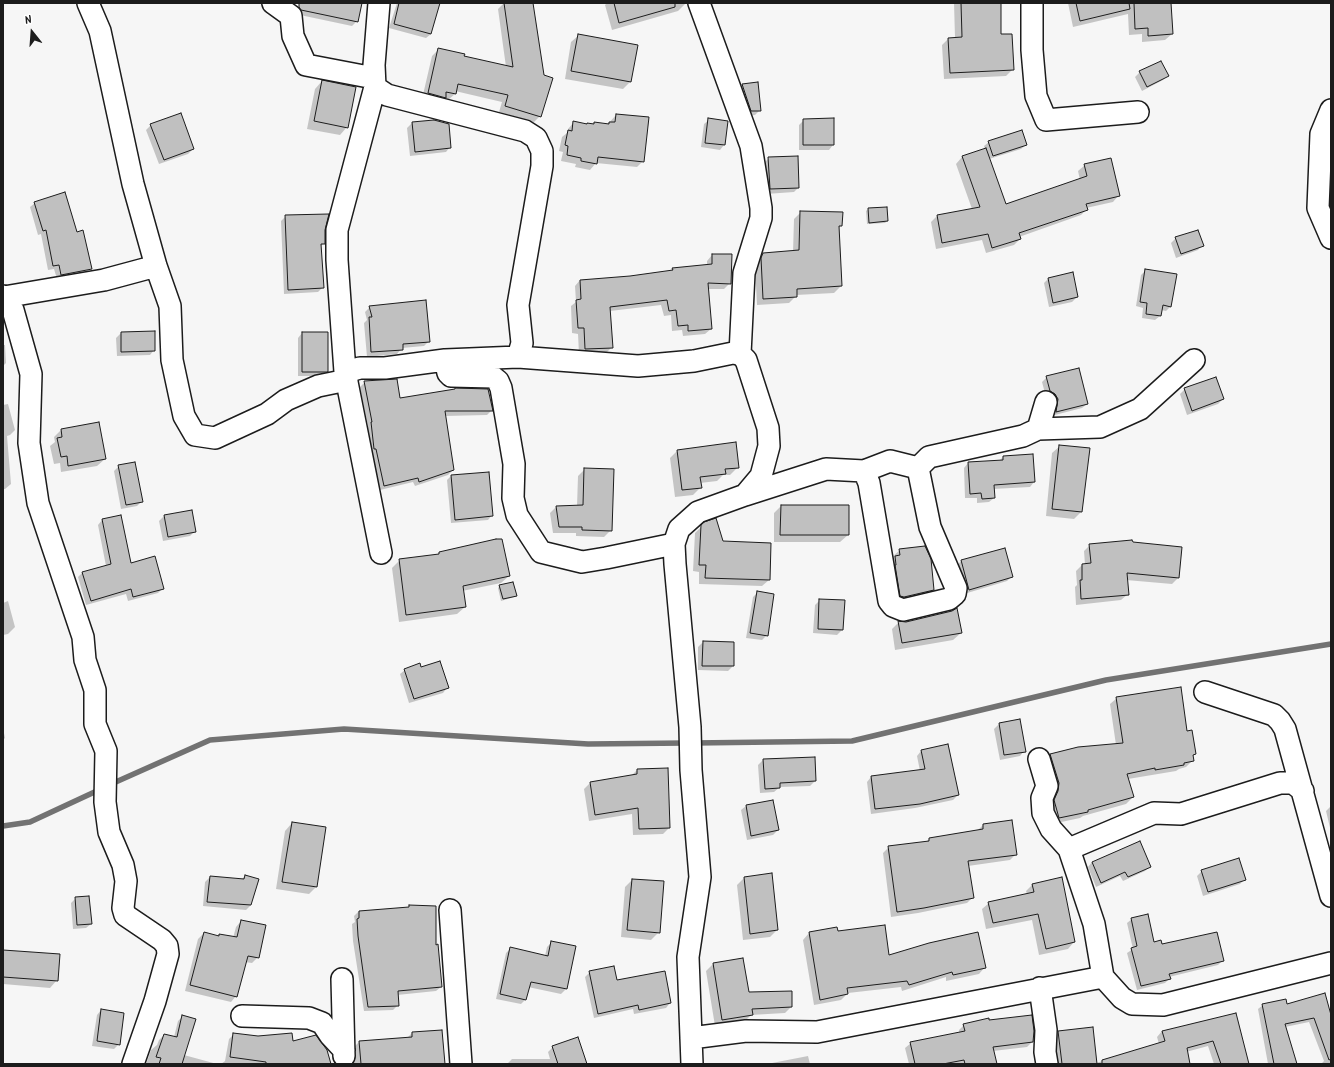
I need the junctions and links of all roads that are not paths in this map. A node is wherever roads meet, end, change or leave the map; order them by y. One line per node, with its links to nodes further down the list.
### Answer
1 (88, 3): 10 (street)
2 (273, 3): 6 (street)
3 (379, 3): 6 (street)
4 (699, 3): 12 (street)
5 (1032, 3): 8 (street)
6 (375, 83): 13 (street); 16 (street)
7 (1331, 110): 9 (street)
8 (1138, 112)
9 (1331, 238)
10 (156, 266): 11 (street); 16 (street)
11 (3, 296): 37 (street)
12 (740, 354): 13 (street); 21 (street)
13 (518, 357): 14 (street)
14 (445, 360): 16 (street); 22 (street)
15 (1194, 360): 18 (street)
16 (346, 376): 23 (street)
17 (1046, 402): 18 (street)
18 (1038, 429): 19 (street)
19 (918, 468): 20 (street); 20 (street)
20 (864, 471): 21 (street)
21 (745, 495): 22 (street)
22 (674, 544): 35 (street)
23 (381, 553)
24 (1205, 692): 26 (street)
25 (1039, 759): 27 (street)
26 (1303, 791): 27 (street); 28 (street)
27 (1069, 849): 31 (street)
28 (1331, 896)
29 (450, 910): 38 (street)
30 (1331, 963): 31 (street)
31 (1104, 977): 33 (street)
32 (342, 979): 36 (street)
33 (1040, 988): 35 (street); 40 (street)
34 (242, 1016): 36 (street)
35 (691, 1038): 39 (street)
36 (344, 1057)
37 (133, 1064)
38 (461, 1064)
39 (692, 1064)
40 (1047, 1064)

